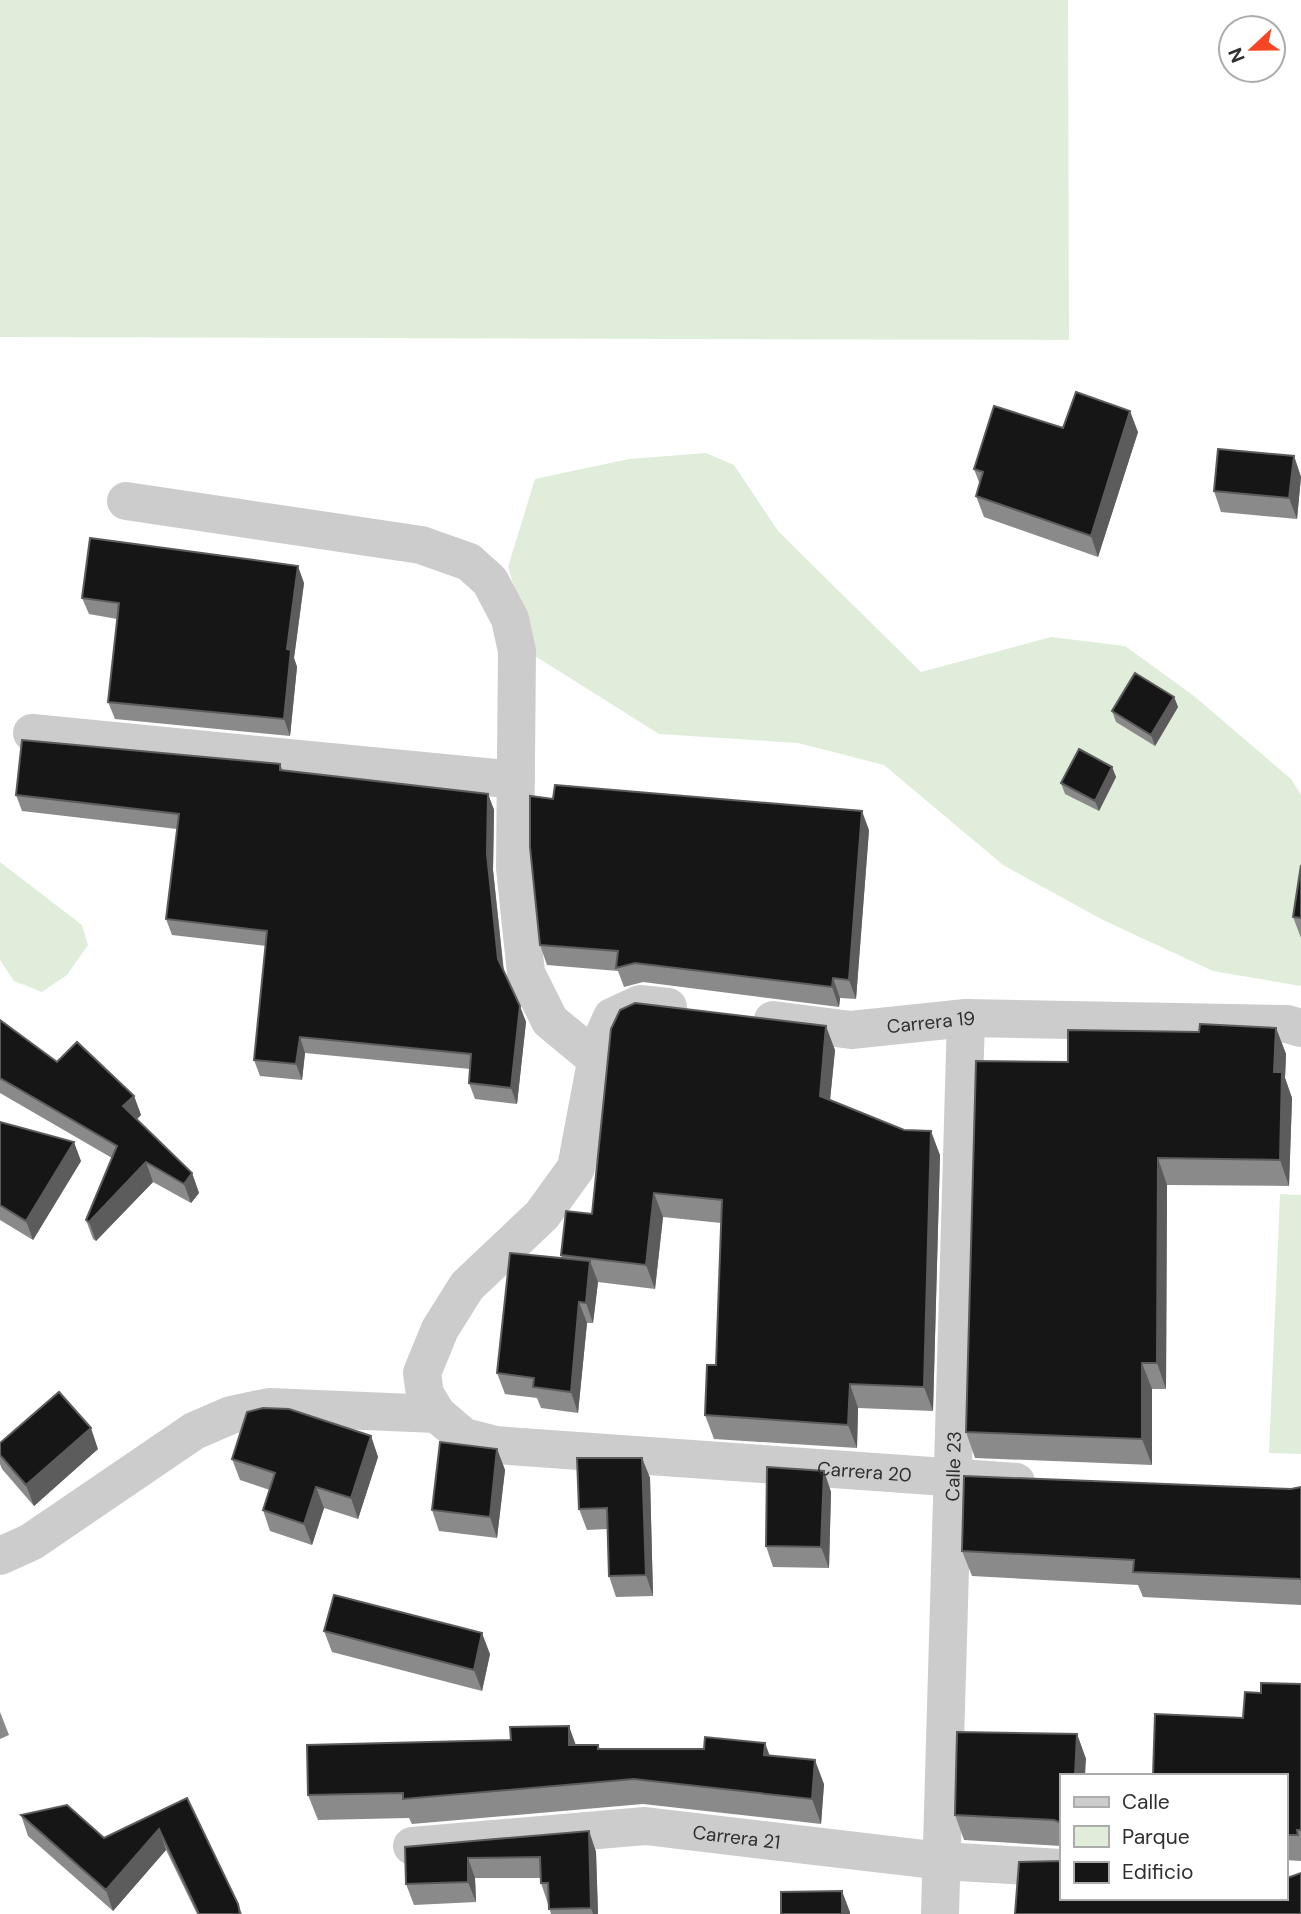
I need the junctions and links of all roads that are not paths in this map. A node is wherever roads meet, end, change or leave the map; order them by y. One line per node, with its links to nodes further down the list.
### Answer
1 (126, 501): 3 (street)
2 (32, 733): 3 (street)
3 (516, 780): 6 (street)
4 (967, 1018): 5 (street, Carrera 19); 6 (street, Carrera 19); 8 (street, Calle 23)
5 (1301, 1028)
6 (597, 1060): 7 (street, Carrera 19)
7 (437, 1414): 8 (street, Carrera 20); 10 (street)
8 (953, 1479): 9 (street, Carrera 20); 12 (street, Calle 23)
9 (1051, 1483)
10 (0, 1556)
11 (412, 1846): 12 (street, Carrera 21)
12 (942, 1861): 13 (street, Carrera 21); 14 (street, Calle 23)
13 (1060, 1868)
14 (940, 1914)

